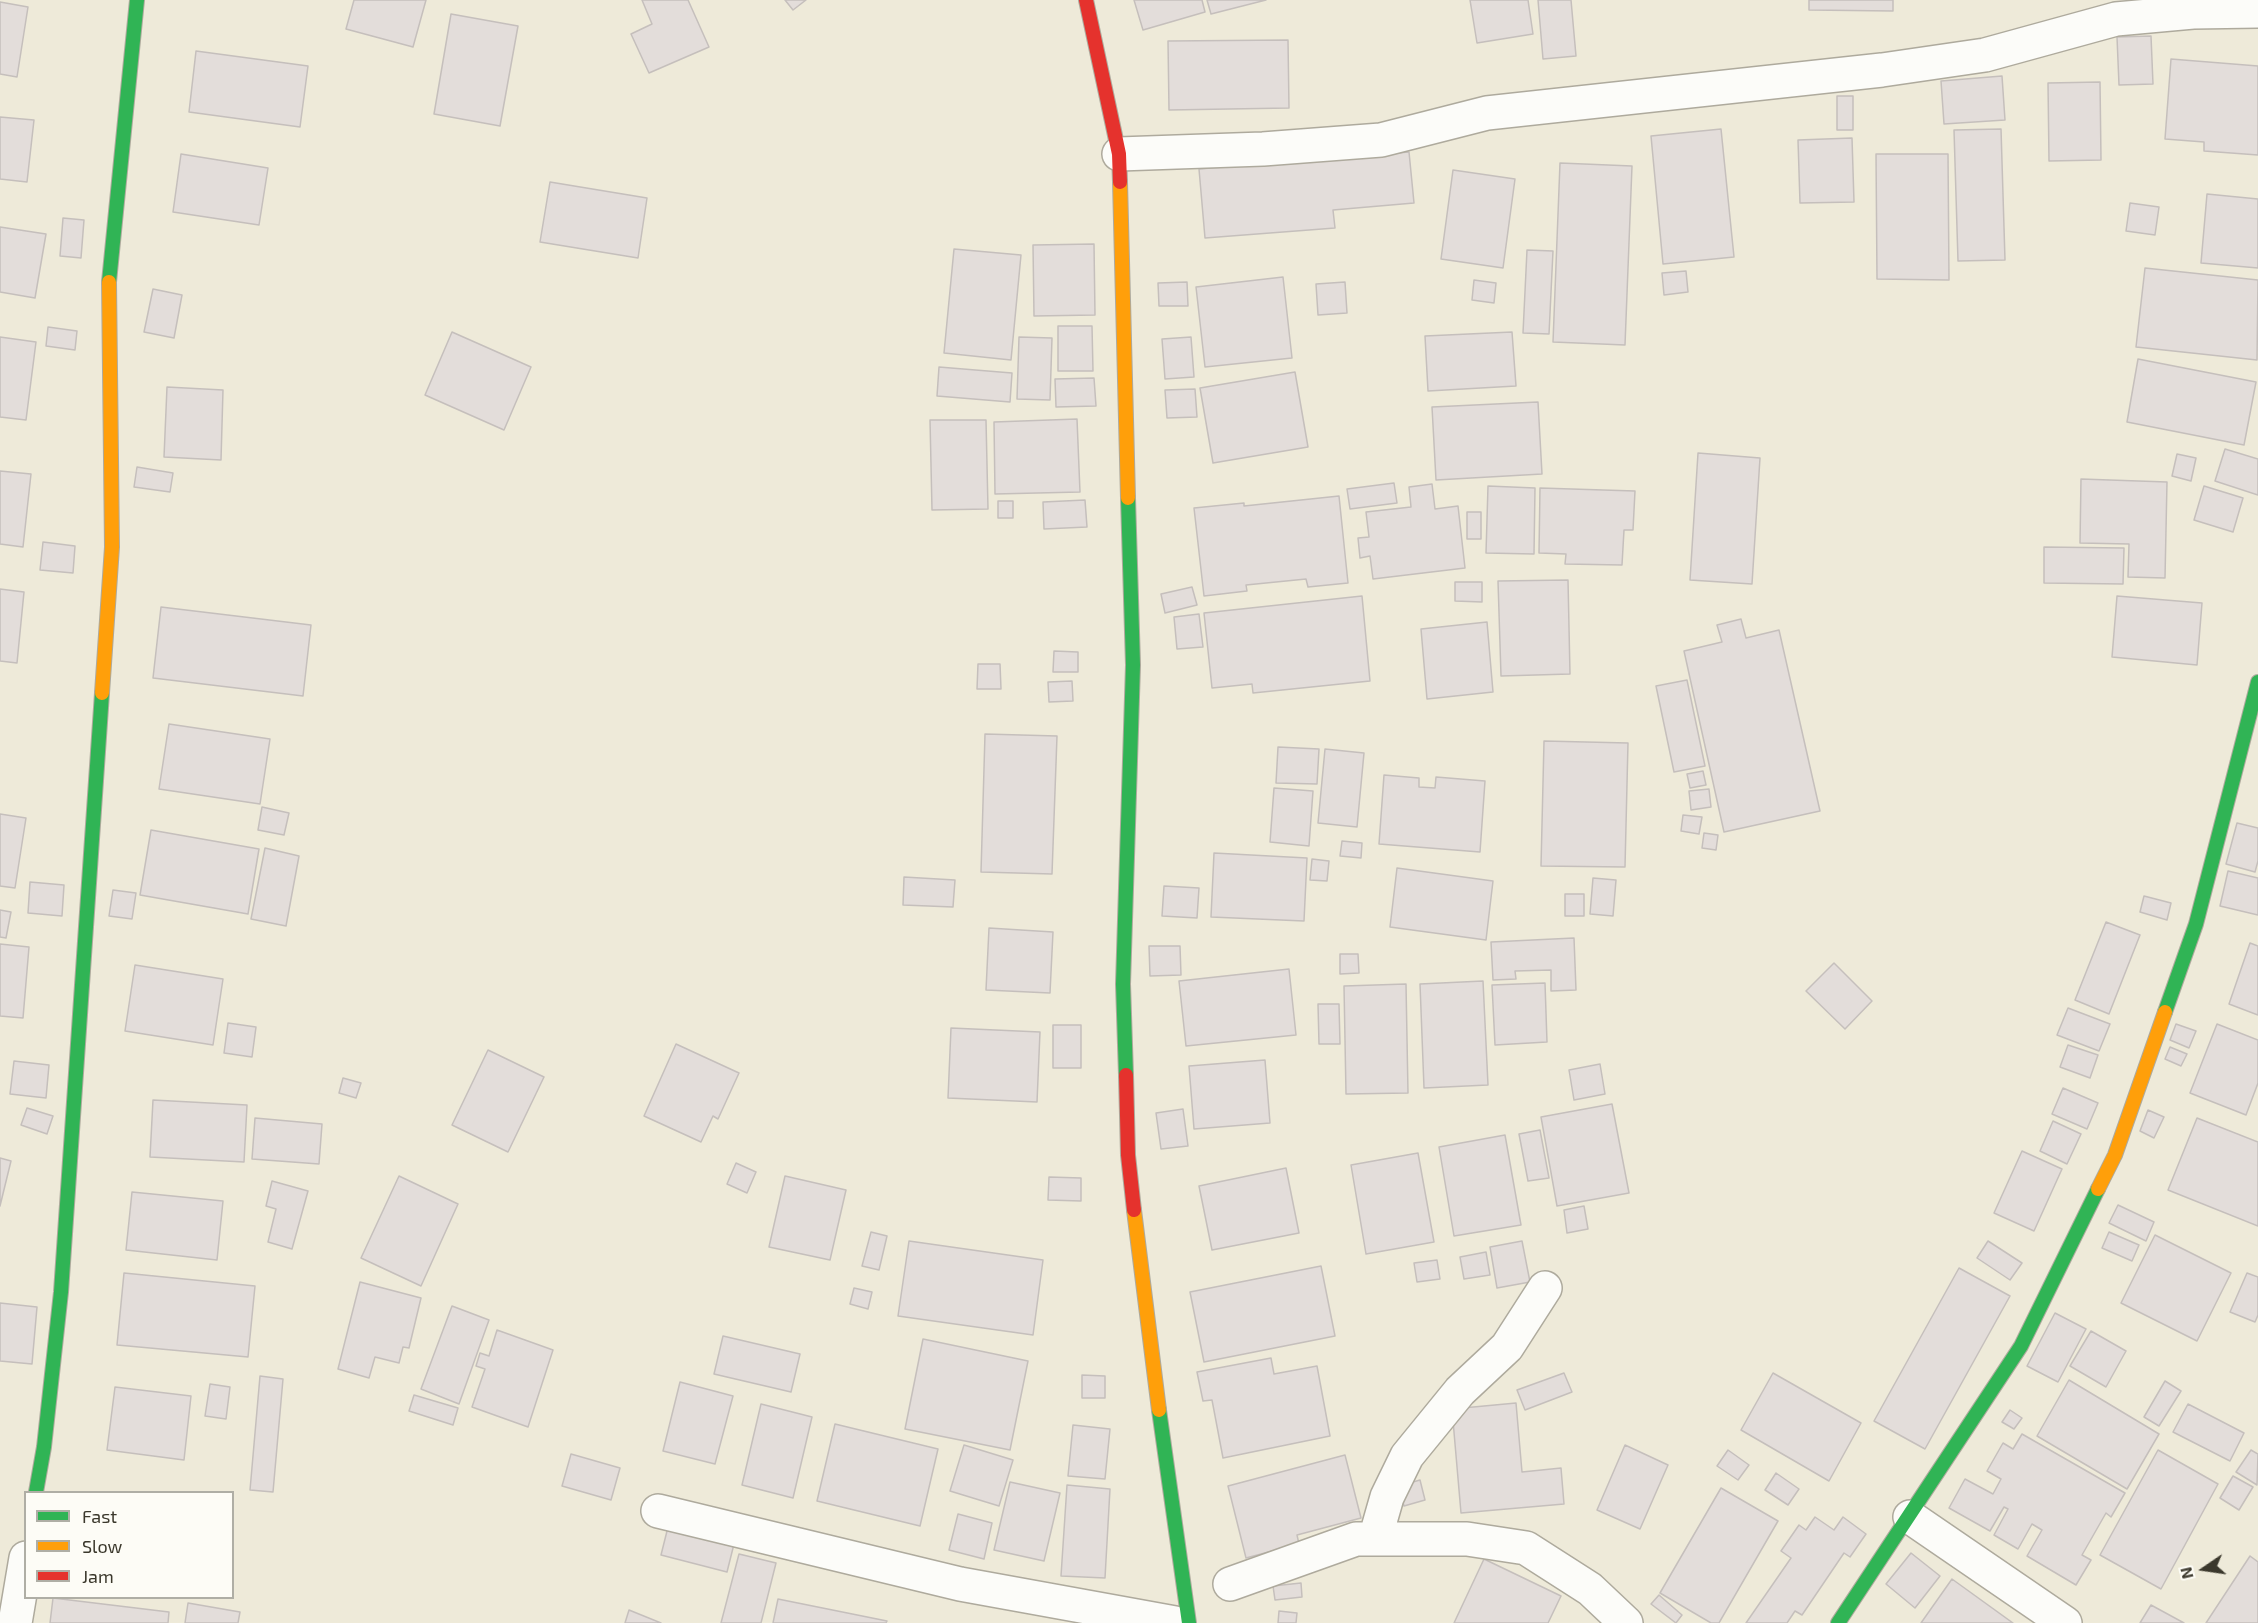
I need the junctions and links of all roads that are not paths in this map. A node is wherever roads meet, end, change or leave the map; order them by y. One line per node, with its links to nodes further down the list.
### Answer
1 (137, 0): 7 (street)
2 (1086, 0): 4 (street)
3 (2258, 11): 4 (street)
4 (1119, 154): 15 (street)
5 (2258, 682): 9 (street)
6 (1545, 1288): 10 (street)
7 (36, 1491)
8 (658, 1511): 14 (street)
9 (1910, 1517): 17 (street); 18 (street)
10 (1375, 1539): 12 (street); 16 (street)
11 (24, 1570): 13 (street)
12 (1230, 1584)
13 (15, 1623)
14 (1175, 1623)
15 (1189, 1623)
16 (1626, 1623)
17 (1839, 1623)
18 (2065, 1623)

